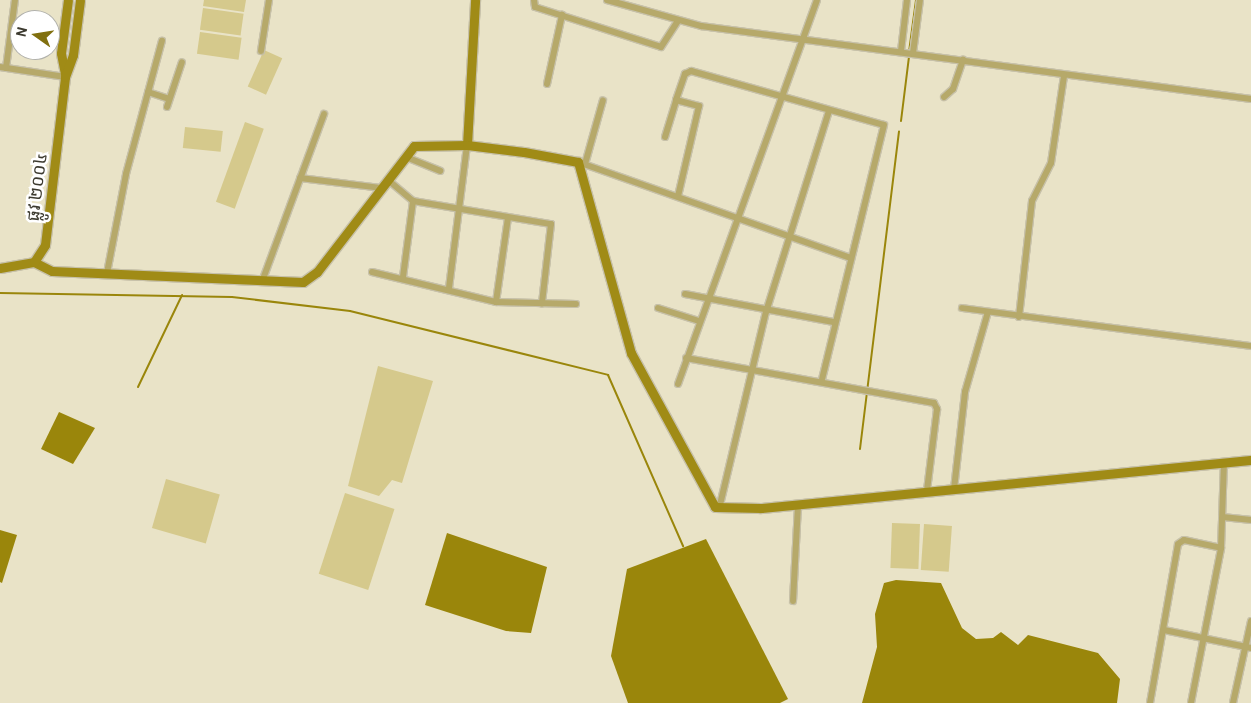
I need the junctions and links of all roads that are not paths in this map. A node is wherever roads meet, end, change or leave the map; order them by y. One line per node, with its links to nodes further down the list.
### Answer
1 (15, 0): 20 (street)
2 (68, 0): 22 (street, ផ្លូវ ២០០៤)
3 (80, 0): 22 (street, ផ្លូវ ២០០៤)
4 (269, 0): 15 (street)
5 (475, 0): 35 (street)
6 (534, 0): 11 (street)
7 (607, 0): 12 (street)
8 (817, 0): 13 (street)
9 (907, 0): 16 (street)
10 (920, 0): 17 (street)
11 (562, 15): 12 (street); 23 (street)
12 (678, 21): 13 (street)
13 (805, 40): 16 (street); 27 (street)
14 (162, 41): 24 (street)
15 (261, 51)
16 (902, 52): 17 (street)
17 (912, 53): 18 (street)
18 (964, 60): 21 (street); 25 (street)
19 (182, 62): 26 (street)
20 (3, 67): 22 (street)
21 (1064, 76): 28 (street); 64 (street)
22 (65, 77): 48 (street, ផ្លូវ ២០០៤)
23 (547, 84)
24 (148, 92): 26 (street); 51 (street)
25 (944, 97)
26 (169, 99): 31 (street)
27 (783, 99): 30 (street); 32 (street); 45 (street)
28 (1251, 99)
29 (603, 100): 37 (street)
30 (676, 100): 34 (street); 41 (street)
31 (166, 107)
32 (829, 111): 46 (street); 47 (street)
33 (324, 114): 39 (street)
34 (666, 137)
35 (467, 145): 36 (street); 37 (street); 43 (street)
36 (406, 157): 38 (street); 40 (street)
37 (582, 163): 41 (street); 77 (street)
38 (440, 171)
39 (300, 178): 40 (street); 53 (street)
40 (385, 184): 42 (street); 53 (street)
41 (678, 196): 45 (street)
42 (413, 201): 43 (street); 52 (street)
43 (461, 210): 44 (street); 54 (street)
44 (508, 218): 57 (street); 58 (street)
45 (736, 218): 46 (street); 56 (street)
46 (788, 238): 47 (street); 62 (street)
47 (850, 258): 66 (street)
48 (34, 262): 49 (street); 51 (street)
49 (0, 268)
50 (372, 272): 52 (street)
51 (108, 273): 53 (street)
52 (403, 277): 54 (street)
53 (263, 279)
54 (449, 288): 57 (street)
55 (685, 294): 56 (street)
56 (707, 299): 62 (street); 65 (street)
57 (496, 302): 58 (street)
58 (542, 303): 59 (street)
59 (576, 304)
60 (658, 308): 65 (street)
61 (962, 308): 63 (street)
62 (766, 312): 66 (street); 69 (street)
63 (988, 312): 64 (street); 74 (street)
64 (1019, 317): 67 (street)
65 (699, 321): 68 (street)
66 (833, 322): 70 (street)
67 (1251, 346)
68 (686, 358): 69 (street); 71 (street)
69 (750, 372): 70 (street); 77 (street)
70 (822, 379): 75 (street)
71 (678, 384)
72 (1251, 460): 73 (street)
73 (1224, 463): 74 (street); 78 (street)
74 (954, 489): 75 (street)
75 (927, 491): 76 (street)
76 (798, 504): 77 (street); 81 (street)
77 (719, 509)
78 (1223, 516): 79 (street); 80 (street)
79 (1251, 520)
80 (1220, 548): 83 (street); 84 (street)
81 (793, 601)
82 (1251, 621): 85 (street)
83 (1164, 630): 84 (street); 86 (street)
84 (1204, 638): 85 (street); 87 (street)
85 (1248, 648): 88 (street)
86 (1150, 703)
87 (1191, 703)
88 (1233, 703)

